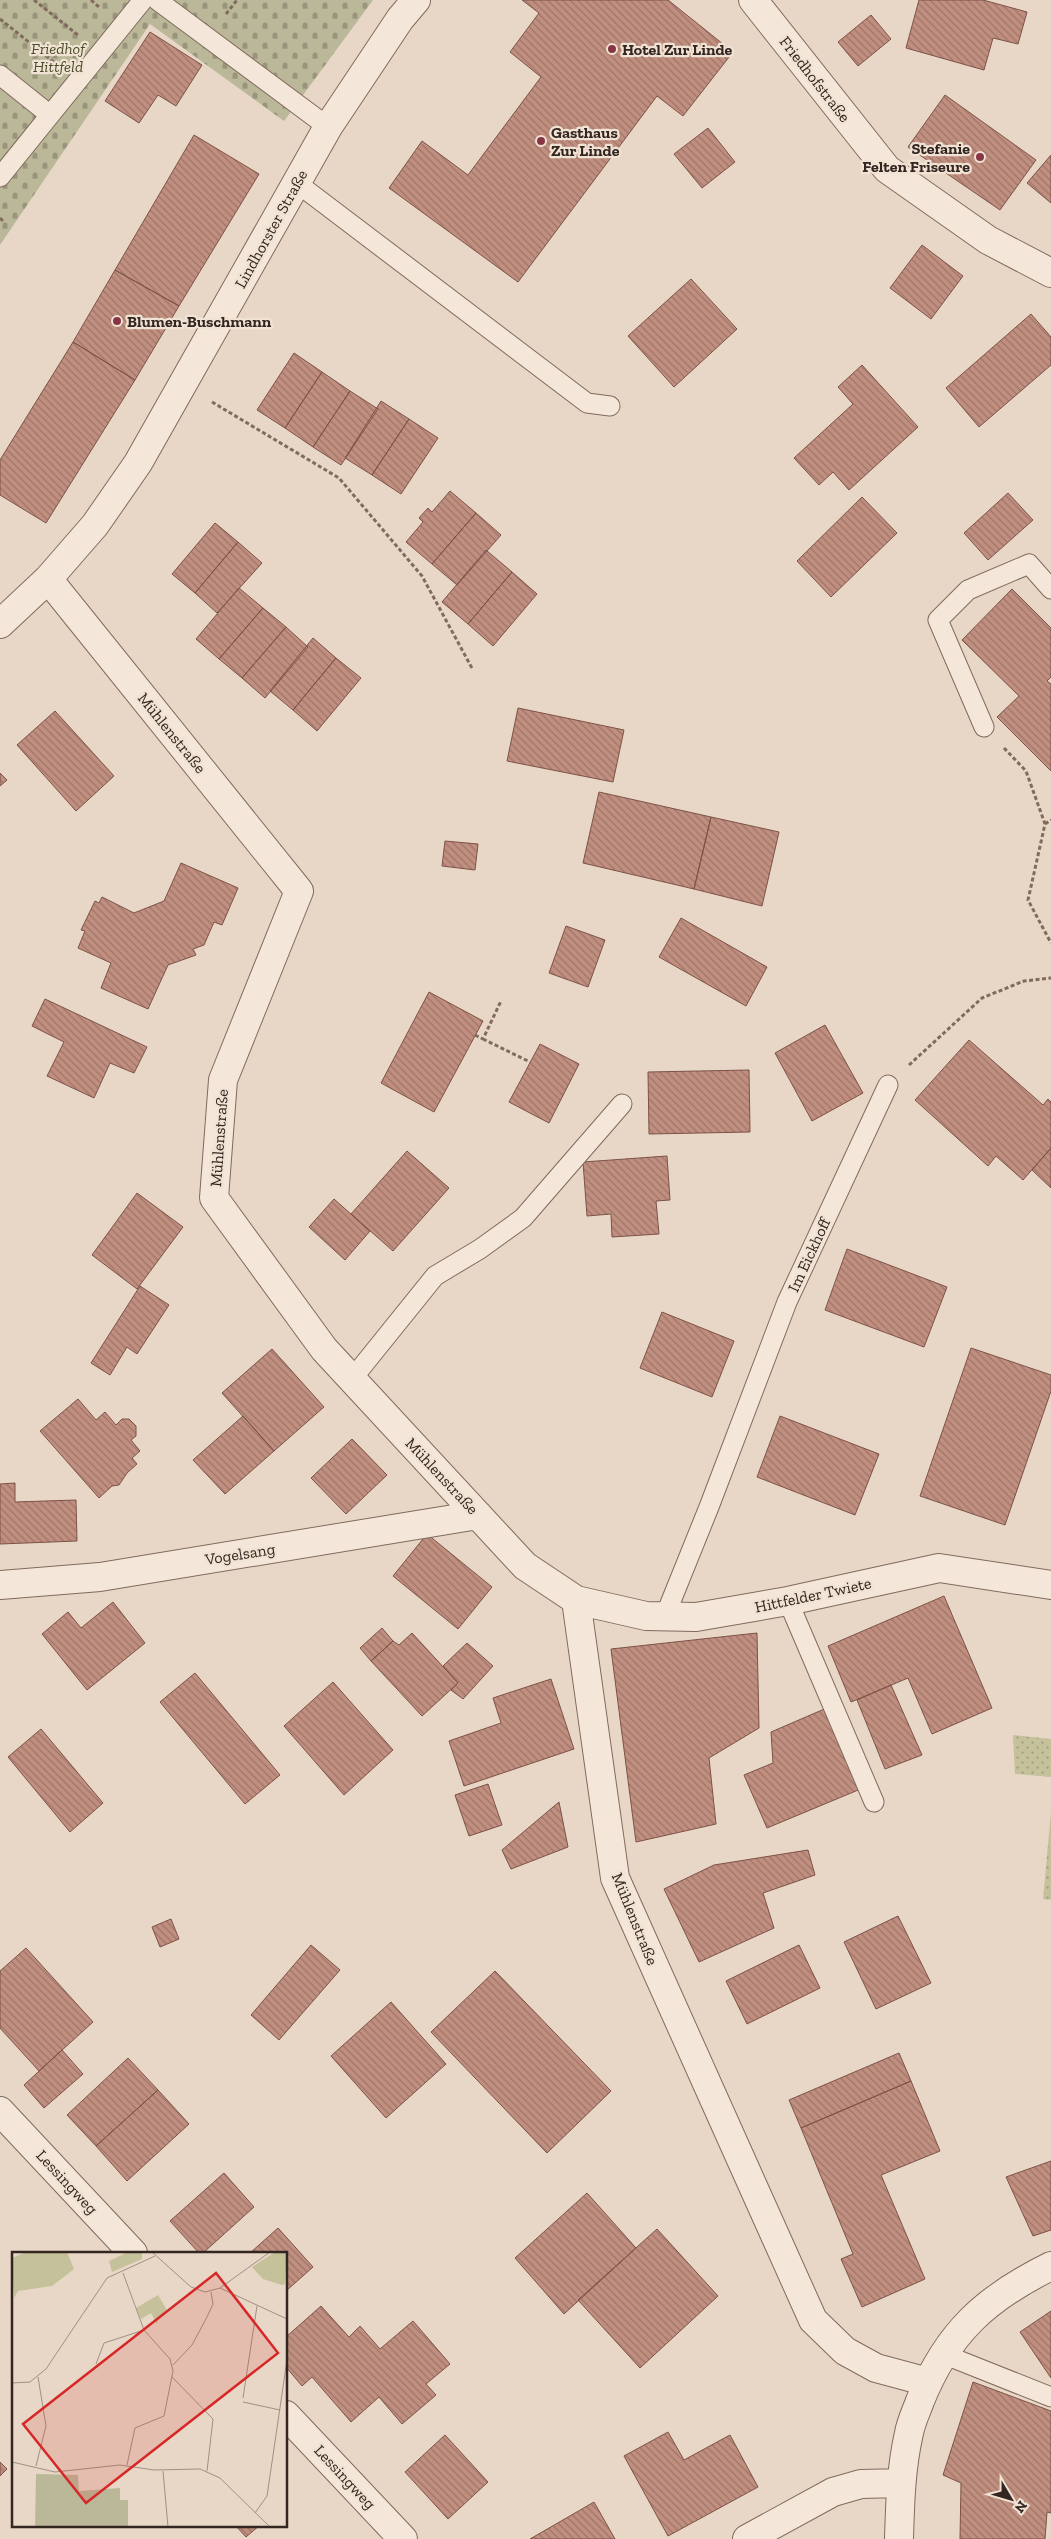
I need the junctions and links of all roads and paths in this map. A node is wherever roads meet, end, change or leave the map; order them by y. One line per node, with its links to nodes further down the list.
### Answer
1 (34, 0): 7 (path)
2 (143, 0): 7 (lane)
3 (157, 0): 11 (lane)
4 (416, 0): 11 (street, Lindhorster Straße)
5 (753, 0): 14 (street, Friedhofstraße)
6 (0, 19): 9 (path)
7 (100, 53): 9 (lane)
8 (0, 75): 10 (lane)
9 (78, 80): 10 (lane)
10 (50, 115): 12 (lane)
11 (328, 128): 13 (street, Lindhorster Straße)
12 (0, 176)
13 (297, 183): 15 (street, Lindhorster Straße); 16 (lane)
14 (1051, 273)
15 (184, 384): 17 (street, Lindhorster Straße); 20 (path)
16 (610, 406)
17 (48, 579): 19 (street, Lindhorster Straße); 32 (street, Mühlenstraße)
18 (1051, 589): 21 (lane)
19 (0, 624)
20 (473, 670)
21 (984, 727): 23 (path)
22 (1051, 820): 23 (path)
23 (1045, 824): 24 (path)
24 (1051, 943)
25 (1051, 978): 30 (path)
26 (501, 1001): 28 (path)
27 (475, 1035): 28 (path)
28 (483, 1039): 29 (path)
29 (530, 1062)
30 (888, 1084): 38 (lane, Im Eickhoff)
31 (622, 1104): 32 (lane)
32 (352, 1379): 33 (street, Mühlenstraße)
33 (478, 1515): 35 (street, Vogelsang); 36 (street, Mühlenstraße)
34 (1049, 1579): 37 (street, Hittfelder Twiete)
35 (0, 1585)
36 (576, 1600): 38 (street, Hittfelder Twiete); 44 (street, Mühlenstraße)
37 (788, 1601): 38 (street, Hittfelder Twiete); 39 (lane)
38 (664, 1616)
39 (874, 1802)
40 (0, 2111): 41 (street, Lessingweg)
41 (132, 2252)
42 (1051, 2266): 43 (street)
43 (943, 2354): 44 (street); 45 (lane)
44 (928, 2382): 47 (street)
45 (1051, 2397)
46 (288, 2417): 48 (street, Lessingweg)
47 (901, 2483): 49 (street); 50 (street)
48 (403, 2539)
49 (747, 2539)
50 (899, 2539)

